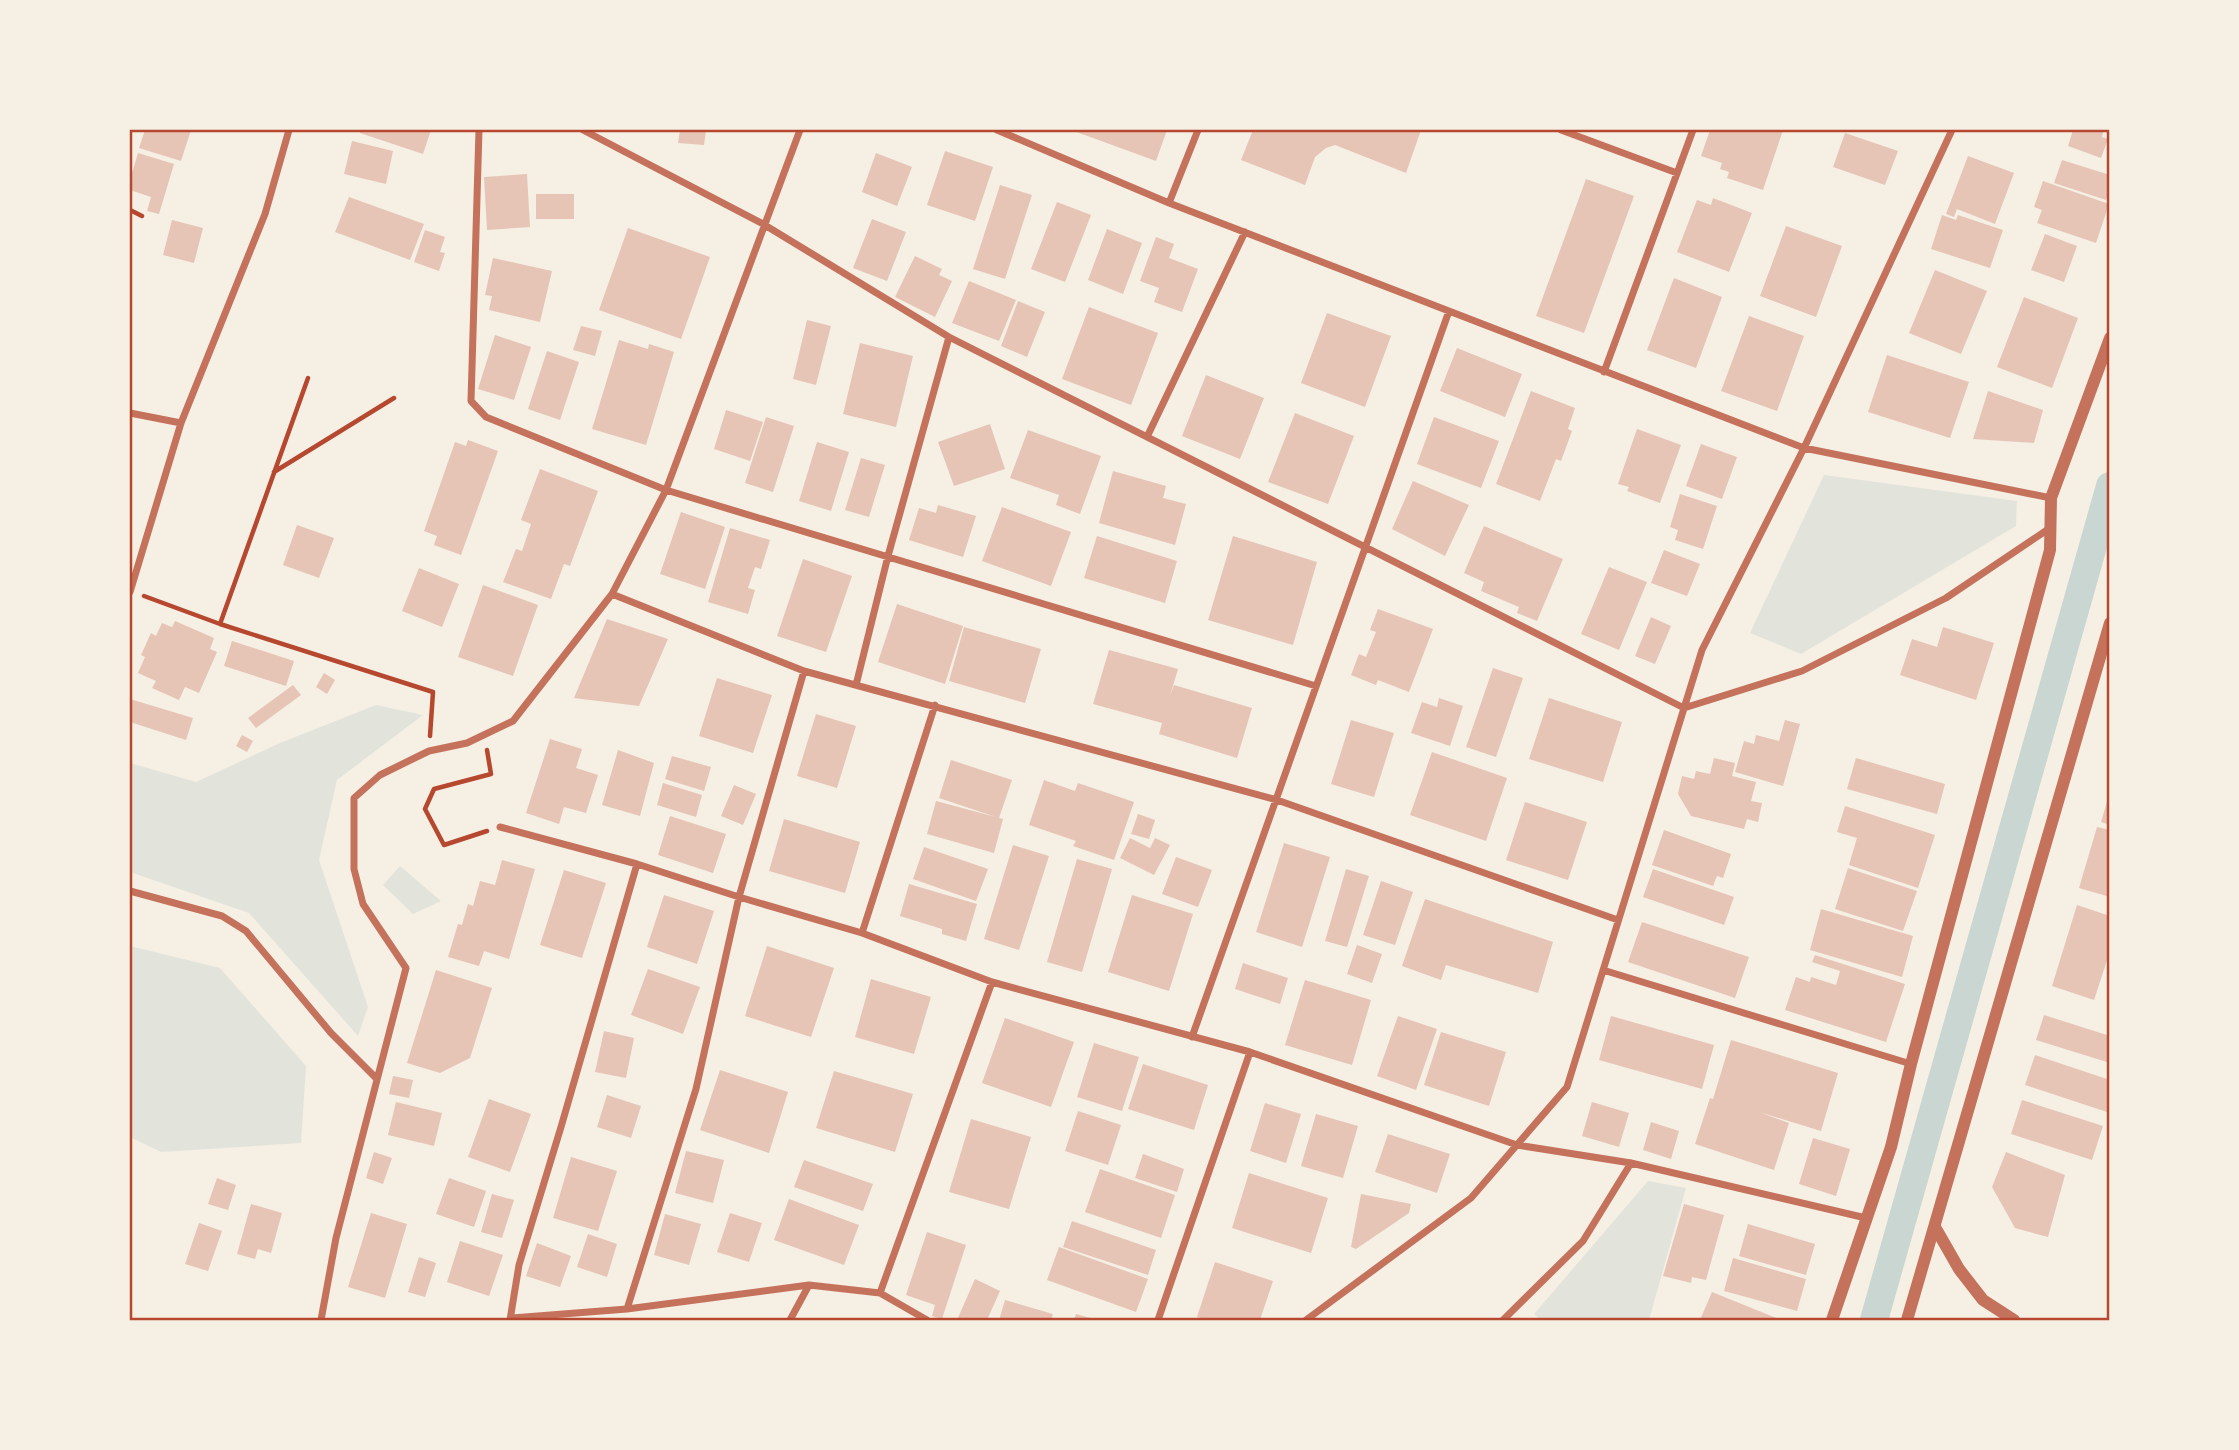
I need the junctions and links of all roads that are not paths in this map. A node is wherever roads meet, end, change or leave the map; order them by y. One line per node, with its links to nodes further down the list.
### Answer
1 (289, 130): 19 (street)
2 (479, 130): 22 (street)
3 (583, 130): 12 (street)
4 (800, 130): 12 (street)
5 (997, 130): 11 (street)
6 (1198, 130): 11 (street)
7 (1561, 130): 10 (street)
8 (1693, 130): 10 (street)
9 (1952, 130): 21 (street)
10 (1677, 173): 17 (street)
11 (1169, 203): 13 (street)
12 (764, 224): 15 (street); 22 (street)
13 (1245, 232): 14 (street); 20 (street)
14 (1449, 311): 17 (street); 25 (street)
15 (949, 337): 20 (street); 26 (street)
16 (2109, 338): 23 (street)
17 (1604, 372): 21 (street)
18 (130, 413): 19 (street)
19 (181, 423): 27 (street)
20 (1147, 437): 25 (street)
21 (1804, 448): 23 (street); 35 (street)
22 (666, 490): 26 (street); 28 (street)
23 (2051, 498): 24 (street)
24 (2050, 528): 35 (street); 47 (street)
25 (1364, 547): 33 (street); 35 (street)
26 (888, 556): 32 (street); 33 (street)
27 (130, 592)
28 (612, 594): 31 (street); 48 (street)
29 (2109, 623): 30 (street)
30 (2107, 643): 52 (street)
31 (804, 671): 32 (street); 40 (street)
32 (856, 685): 34 (street)
33 (1316, 686): 36 (street)
34 (935, 705): 36 (street); 42 (street)
35 (1684, 708): 41 (street)
36 (1276, 800): 41 (street); 45 (street)
37 (500, 827): 38 (street)
38 (637, 864): 40 (street); 56 (street)
39 (130, 891): 48 (street)
40 (739, 897): 42 (street); 55 (street)
41 (1618, 920): 43 (street)
42 (862, 933): 44 (street)
43 (1603, 970): 47 (street); 49 (street)
44 (992, 982): 45 (street); 54 (street)
45 (1192, 1037): 46 (street)
46 (1250, 1052): 49 (street); 60 (street)
47 (1911, 1064): 51 (street)
48 (377, 1079): 57 (street)
49 (1517, 1145): 50 (street); 61 (street)
50 (1631, 1163): 51 (street); 62 (street)
51 (1866, 1218): 63 (street)
52 (1935, 1227): 64 (street); 65 (street)
53 (809, 1285): 54 (street); 55 (street); 58 (street)
54 (880, 1293): 59 (street)
55 (627, 1309): 56 (street)
56 (511, 1319)
57 (321, 1321)
58 (790, 1321)
59 (927, 1321)
60 (1158, 1321)
61 (1306, 1321)
62 (1503, 1321)
63 (1832, 1321)
64 (1907, 1321)
65 (2014, 1321)

